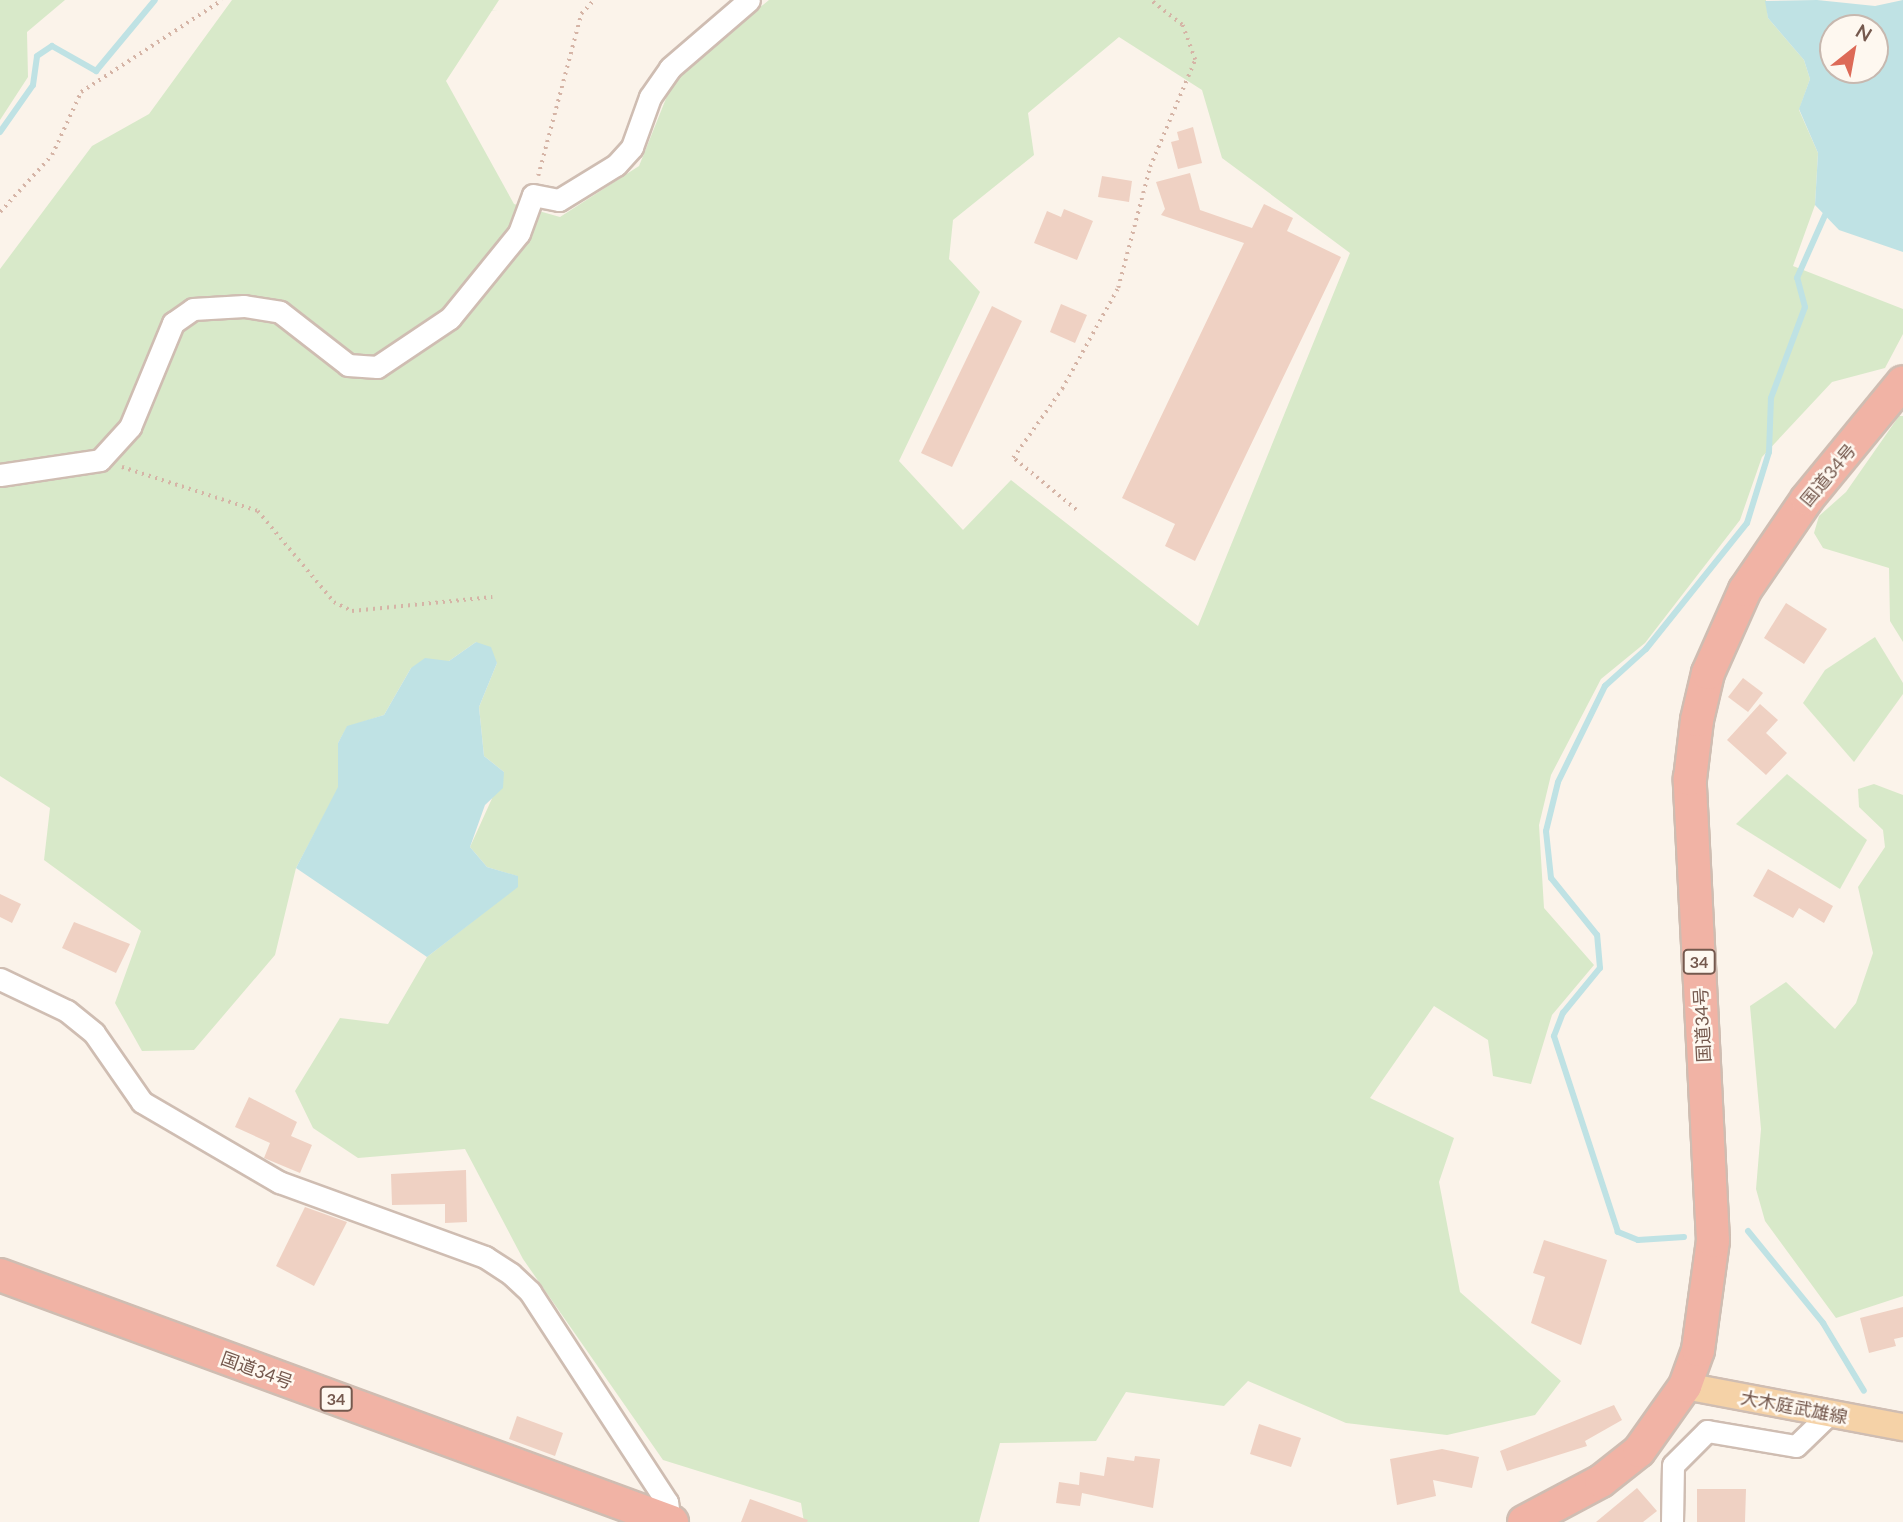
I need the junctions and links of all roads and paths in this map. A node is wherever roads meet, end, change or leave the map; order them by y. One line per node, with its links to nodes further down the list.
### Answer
1 (222, 0): 6 (path)
2 (594, 0): 5 (path)
3 (749, 0): 5 (street)
4 (1150, 0): 10 (path)
5 (533, 195): 8 (street)
6 (0, 212)
7 (1903, 383): 14 (highway, 国道34号 / 34)
8 (100, 460): 9 (street); 11 (path)
9 (0, 475)
10 (1076, 510)
11 (492, 597)
12 (0, 979): 17 (street)
13 (0, 1275): 17 (highway, 国道34号 / 34)
14 (1685, 1386): 15 (main road, 大木庭武雄線); 18 (highway, 国道34号 / 34)
15 (1828, 1415): 16 (main road, 大木庭武雄線); 19 (street)
16 (1903, 1427)
17 (671, 1522)
18 (1524, 1522)
19 (1672, 1522)

